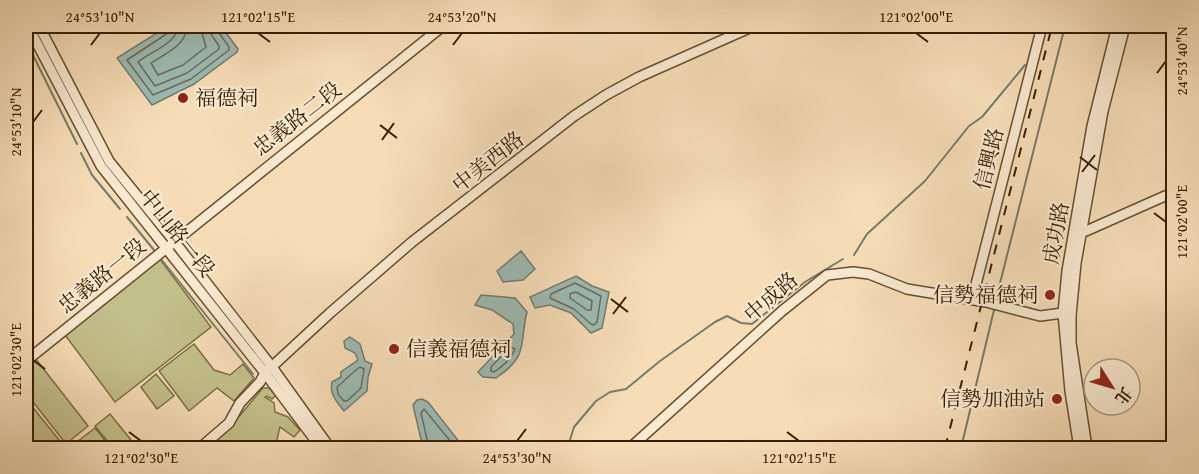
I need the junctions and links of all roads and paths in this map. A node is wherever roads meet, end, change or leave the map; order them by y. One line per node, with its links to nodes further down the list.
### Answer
1 (28, 26): 10 (street, 中山路一段)
2 (39, 26): 10 (street, 中山路一段)
3 (443, 26): 10 (street, 忠義路二段)
4 (754, 26): 14 (street, 中美西路)
5 (1042, 26): 11 (street, 信興路)
6 (1117, 26): 9 (street, 成功路)
7 (1125, 26): 9 (street, 成功路)
8 (1173, 192): 9 (street)
9 (1078, 230): 12 (street, 成功路)
10 (170, 244): 13 (street, 忠義路一段); 14 (street, 中山路一段)
11 (972, 300): 12 (street, 中成路); 18 (street, 中成路)
12 (1067, 314): 19 (street, 成功路); 20 (street, 成功路)
13 (26, 361)
14 (268, 370): 15 (street, 中美西路); 16 (street, 中山路一段); 17 (street, 中山路一段)
15 (200, 448)
16 (321, 448)
17 (330, 448)
18 (630, 448)
19 (1079, 448)
20 (1087, 448)

